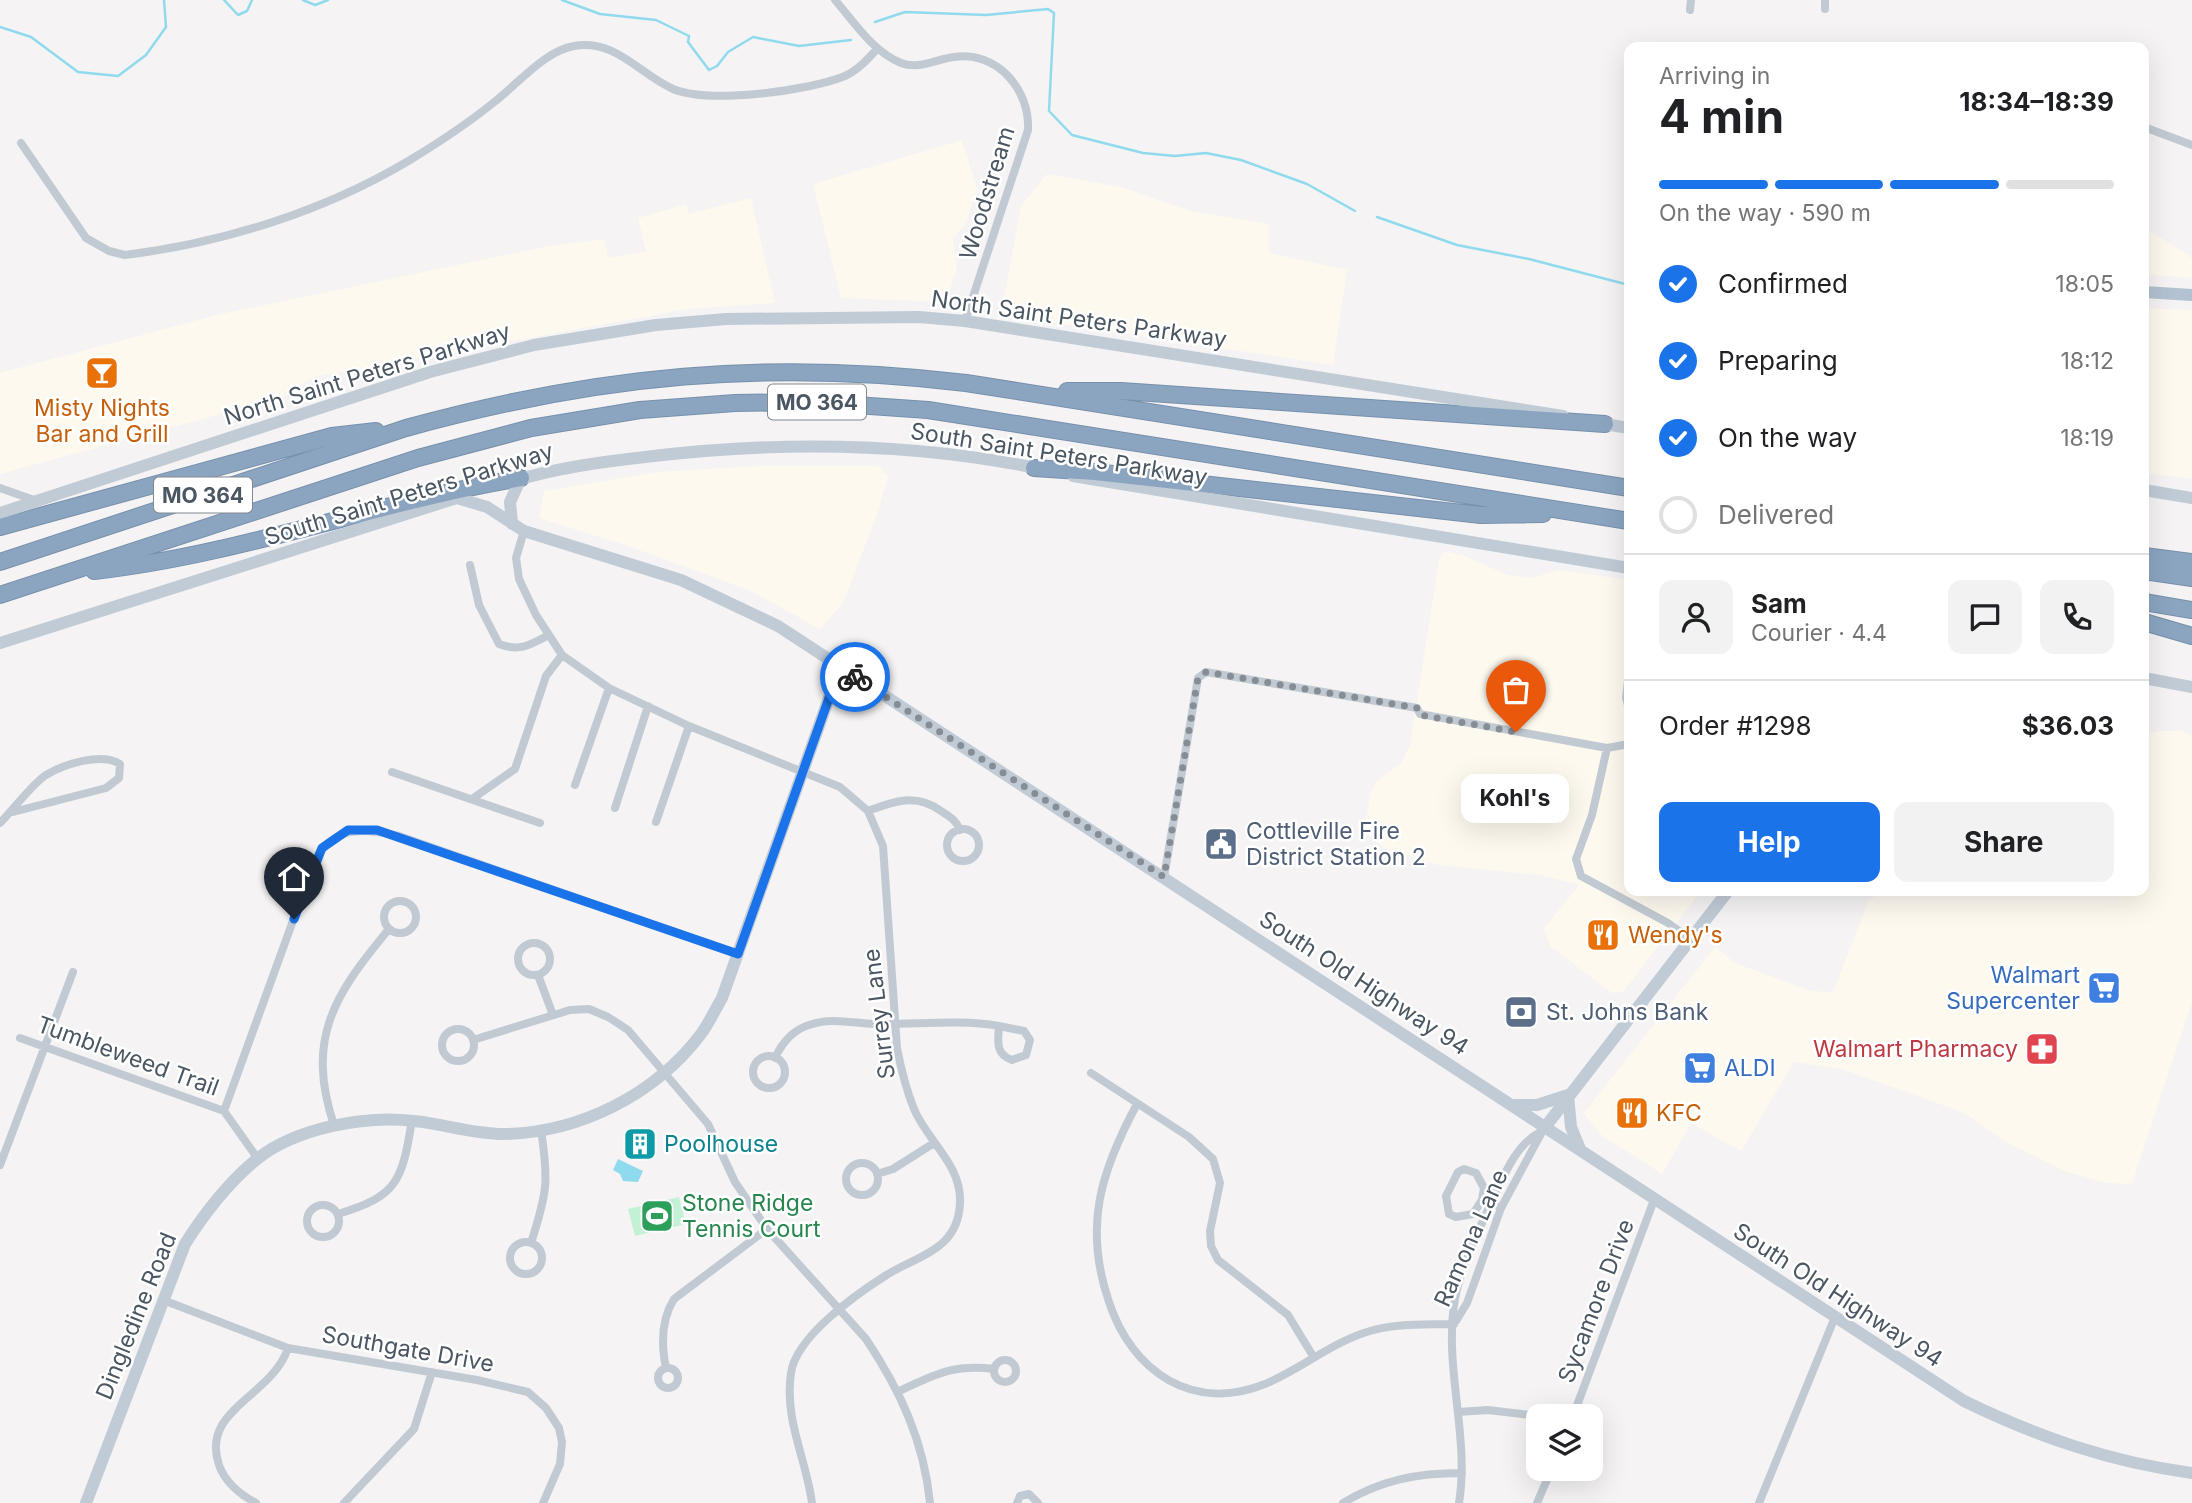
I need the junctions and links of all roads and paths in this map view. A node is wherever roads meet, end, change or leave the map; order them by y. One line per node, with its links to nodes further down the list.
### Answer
1 (835, 0): 4 (street, Woodstream)
2 (1691, 0): 3 (street)
3 (1690, 10)
4 (877, 49): 6 (street); 10 (street, Woodstream)
5 (2149, 129): 7 (street)
6 (21, 143)
7 (2192, 145)
8 (2149, 292): 9 (main road)
9 (2192, 295)
10 (965, 321): 12 (main road, North Saint Peters Parkway); 22 (main road, North Saint Peters Parkway)
11 (1019, 391): 12 (highway); 14 (highway, MO 364); 17 (highway, MO 364)
12 (1605, 424): 13 (main road, North Saint Peters Parkway)
13 (1624, 427)
14 (406, 428): 27 (highway); 30 (highway, MO 364)
15 (1034, 468): 16 (main road, South Saint Peters Parkway); 24 (highway); 33 (main road, South Saint Peters Parkway)
16 (521, 478): 20 (main road, South Saint Peters Parkway); 26 (main road); 35 (highway)
17 (1624, 487)
18 (0, 488): 22 (street)
19 (2149, 491): 21 (main road)
20 (457, 498): 26 (main road, South Old Highway 94); 43 (main road, South Saint Peters Parkway)
21 (2192, 498)
22 (37, 501): 23 (main road, North Saint Peters Parkway)
23 (0, 513)
24 (1590, 514): 25 (highway, MO 364); 35 (highway, MO 364)
25 (1624, 519)
26 (512, 524): 28 (main road, South Old Highway 94)
27 (0, 527)
28 (524, 531): 41 (street); 45 (main road, South Old Highway 94)
29 (2149, 557): 31 (highway)
30 (0, 562)
31 (2192, 562)
32 (470, 565): 41 (street)
33 (1624, 567)
34 (2149, 571): 36 (highway)
35 (60, 575): 37 (highway, MO 364)
36 (2192, 578)
37 (0, 595)
38 (2149, 603): 39 (highway)
39 (2192, 610)
40 (2149, 623): 42 (highway)
41 (549, 635): 44 (street)
42 (2192, 636)
43 (0, 643)
44 (562, 655): 48 (street); 56 (street)
45 (840, 667): 54 (main road, Dingledine Road); 64 (main road, South Old Highway 94)
46 (2149, 679): 47 (main road)
47 (2192, 687)
48 (608, 688): 49 (street); 55 (street)
49 (648, 706): 50 (street); 57 (street)
50 (689, 726): 54 (street); 60 (street)
51 (1624, 745): 52 (street)
52 (1606, 748): 64 (street); 67 (street)
53 (392, 772): 56 (street)
54 (801, 773): 58 (street); 68 (main road, Dingledine Road)
55 (575, 785)
56 (472, 799): 62 (street)
57 (615, 808)
58 (868, 811): 63 (street); 72 (street, Surrey Lane)
59 (13, 812): 59 (street); 61 (street)
60 (656, 822)
61 (0, 823)
62 (540, 823)
63 (960, 830): 63 (street)
64 (1164, 877): 82 (main road, South Old Highway 94)
65 (1724, 896): 67 (main road)
66 (389, 929): 66 (street); 85 (street)
67 (1689, 939): 80 (main road)
68 (738, 954): 78 (main road, Dingledine Road); 83 (street)
69 (73, 972): 76 (street)
70 (538, 975): 70 (street); 71 (street)
71 (553, 1015): 75 (street); 78 (street)
72 (895, 1024): 73 (street); 77 (street); 88 (street, Surrey Lane)
73 (999, 1026): 73 (street)
74 (20, 1038): 76 (street, Tumbleweed Trail)
75 (473, 1040): 75 (street)
76 (43, 1046): 83 (street, Tumbleweed Trail); 91 (street)
77 (775, 1058): 77 (street)
78 (665, 1072): 87 (main road, Dingledine Road); 98 (street)
79 (1091, 1073): 81 (street)
80 (1568, 1095): 82 (main road); 86 (main road); 89 (main road)
81 (1137, 1104): 107 (street); 107 (street)
82 (1514, 1105): 86 (main road, South Old Highway 94)
83 (224, 1111): 90 (street)
84 (412, 1120): 85 (main road, Dingledine Road); 87 (main road, Dingledine Road); 97 (street)
85 (334, 1125): 90 (main road, Dingledine Road)
86 (1544, 1128): 89 (main road, South Old Highway 94); 95 (street, Ramona Lane); 96 (street, Ramona Lane)
87 (541, 1130): 99 (street)
88 (934, 1143): 92 (street); 103 (street, Surrey Lane)
89 (1580, 1149): 94 (main road, South Old Highway 94)
90 (258, 1159): 102 (main road, Dingledine Road)
91 (0, 1165)
92 (877, 1174)
93 (1482, 1200): 93 (street); 95 (street)
94 (1654, 1200): 104 (main road, South Old Highway 94); 112 (street, Sycamore Drive)
95 (1491, 1203): 96 (street); 100 (street, Ramona Lane)
96 (1501, 1208): 101 (street, Ramona Lane)
97 (338, 1214): 97 (street)
98 (768, 1228): 103 (street); 108 (street)
99 (531, 1242): 99 (street)
100 (1465, 1270): 101 (street); 105 (street, Ramona Lane)
101 (1476, 1274): 105 (street, Ramona Lane)
102 (163, 1300): 106 (street, Southgate Drive); 118 (main road, Dingledine Road)
103 (840, 1310): 111 (street); 122 (street, Surrey Lane)
104 (1835, 1317): 116 (main road, South Old Highway 94); 129 (street)
105 (1454, 1324): 107 (street); 113 (street, Ramona Lane)
106 (288, 1348): 110 (street, Southgate Drive); 119 (street)
107 (1313, 1356)
108 (666, 1368)
109 (994, 1369): 111 (street)
110 (432, 1372): 120 (street); 121 (street, Southgate Drive)
111 (899, 1391): 123 (street)
112 (1578, 1404)
113 (1458, 1412): 114 (street); 115 (street, Ramona Lane)
114 (1526, 1415)
115 (1462, 1473): 126 (street); 127 (street, Ramona Lane)
116 (2192, 1473)
117 (1546, 1481): 128 (street)
118 (86, 1503)
119 (256, 1503)
120 (344, 1503)
121 (543, 1503)
122 (812, 1503)
123 (930, 1503)
124 (1017, 1503): 125 (street)
125 (1038, 1503)
126 (1343, 1503)
127 (1459, 1503)
128 (1537, 1503)
129 (1759, 1503)

